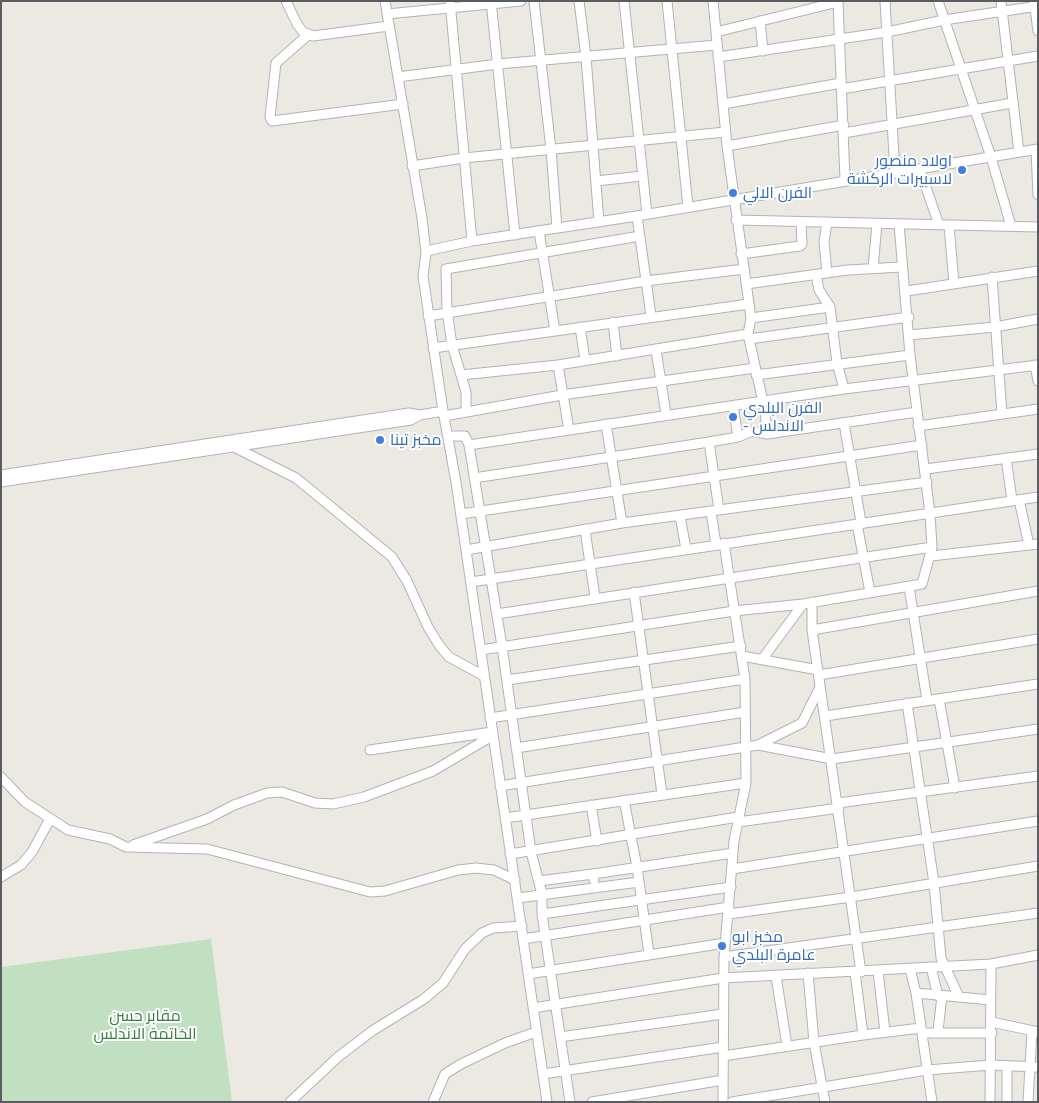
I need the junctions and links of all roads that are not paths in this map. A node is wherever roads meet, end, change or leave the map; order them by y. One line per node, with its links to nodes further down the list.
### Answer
1 (286, 1): 24 (street)
2 (385, 1): 17 (street)
3 (521, 1): 13 (street)
4 (534, 1): 33 (street)
5 (579, 1): 31 (street)
6 (624, 1): 29 (street)
7 (667, 1): 27 (street)
8 (713, 1): 22 (street)
9 (885, 1): 23 (street)
10 (938, 1): 18 (street)
11 (1001, 1): 16 (street)
12 (838, 2): 19 (street); 25 (street)
13 (492, 3): 15 (street); 35 (street)
14 (1036, 4): 16 (street); 21 (street)
15 (450, 5): 17 (street); 36 (street)
16 (1002, 12): 18 (street); 34 (street)
17 (387, 14): 20 (street)
18 (944, 20): 23 (street); 37 (street)
19 (760, 21): 22 (street); 28 (street)
20 (390, 26): 24 (street); 38 (street)
21 (1038, 30)
22 (716, 32): 26 (street)
23 (887, 32): 25 (street); 39 (street)
24 (308, 35): 42 (street)
25 (839, 40): 28 (street); 40 (street)
26 (717, 45): 27 (street); 32 (street)
27 (674, 49): 29 (street); 48 (street)
28 (763, 51): 32 (street)
29 (629, 53): 31 (street); 49 (street)
30 (1038, 56): 34 (street)
31 (586, 57): 33 (street); 50 (street)
32 (718, 58): 43 (street)
33 (541, 60): 35 (street); 52 (street)
34 (1008, 62): 37 (street); 41 (street)
35 (498, 64): 36 (street); 55 (street)
36 (457, 69): 38 (street); 57 (street)
37 (961, 70): 39 (street); 44 (street)
38 (398, 77): 42 (street)
39 (890, 82): 40 (street); 45 (street)
40 (841, 86): 43 (street); 46 (street)
41 (1012, 103): 44 (street); 54 (street)
42 (403, 104): 58 (street)
43 (723, 104): 47 (street)
44 (975, 111): 45 (street); 56 (street)
45 (892, 126): 46 (street); 60 (street)
46 (844, 129): 51 (street); 63 (street)
47 (725, 132): 48 (street); 51 (street)
48 (681, 138): 49 (street); 66 (street)
49 (639, 142): 50 (street); 61 (street)
50 (594, 145): 52 (street); 62 (street)
51 (727, 146): 65 (street)
52 (551, 149): 55 (street); 78 (street)
53 (1037, 150): 54 (street); 64 (street)
54 (1019, 152): 56 (street)
55 (508, 154): 57 (street); 80 (street)
56 (991, 157): 59 (street); 76 (street)
57 (464, 158): 58 (street); 82 (street)
58 (412, 166): 83 (street)
59 (920, 170): 60 (street); 74 (street)
60 (895, 173): 63 (street)
61 (642, 176): 62 (street); 67 (street)
62 (596, 181): 69 (street)
63 (846, 181): 65 (street)
64 (1038, 195)
65 (735, 200): 66 (street); 68 (street)
66 (688, 207): 67 (street)
67 (642, 215): 69 (street); 81 (street)
68 (736, 220): 70 (street); 85 (street)
69 (599, 222): 78 (street)
70 (801, 222): 71 (street); 85 (street)
71 (827, 222): 72 (street); 90 (street)
72 (877, 224): 73 (street); 87 (street)
73 (899, 224): 74 (street); 86 (street)
74 (939, 225): 75 (street)
75 (949, 225): 76 (street); 95 (street)
76 (1011, 226): 77 (street)
77 (1038, 227)
78 (557, 228): 79 (street)
79 (539, 232): 80 (street); 84 (street)
80 (516, 235): 82 (street)
81 (640, 236): 84 (street); 93 (street)
82 (472, 241): 83 (street)
83 (426, 253): 101 (street)
84 (543, 253): 97 (street); 100 (street)
85 (741, 254): 88 (street)
86 (901, 267): 87 (street); 96 (street)
87 (873, 268): 90 (street)
88 (744, 269): 93 (street); 94 (street)
89 (1038, 272): 92 (street)
90 (827, 273): 91 (street)
91 (816, 275): 94 (street); 99 (street)
92 (992, 278): 95 (street); 109 (street)
93 (646, 281): 97 (street); 102 (street)
94 (746, 284): 98 (street)
95 (954, 284): 96 (street)
96 (906, 291): 103 (street)
97 (550, 296): 100 (street); 110 (street)
98 (749, 304): 102 (street); 104 (street)
99 (830, 307): 104 (street); 107 (street)
100 (447, 311): 101 (street); 113 (street)
101 (428, 316): 114 (street)
102 (651, 316): 106 (street)
103 (909, 317): 107 (street); 111 (street)
104 (751, 318): 112 (street)
105 (1038, 319): 109 (street)
106 (614, 322): 108 (street); 117 (street)
107 (833, 326): 112 (street); 119 (street)
108 (580, 327): 110 (street); 118 (street)
109 (995, 327): 111 (street); 122 (street)
110 (555, 331): 113 (street)
111 (909, 335): 116 (street)
112 (749, 337): 115 (street); 123 (street)
113 (452, 345): 114 (street); 124 (street)
114 (433, 348): 135 (street)
115 (656, 350): 117 (street); 126 (street)
116 (910, 355): 119 (street); 125 (street)
117 (618, 356): 118 (street)
118 (584, 360): 120 (street)
119 (837, 363): 123 (street); 128 (street)
120 (558, 365): 124 (street); 129 (street)
121 (1036, 365): 122 (street); 127 (street)
122 (998, 370): 125 (street); 137 (street)
123 (755, 372): 126 (street); 130 (street)
124 (461, 375): 133 (street)
125 (913, 380): 128 (street); 134 (street)
126 (660, 381): 129 (street); 136 (street)
127 (1038, 381)
128 (844, 389): 130 (street)
129 (562, 395): 133 (street); 142 (street)
130 (762, 401): 131 (street); 143 (street)
131 (733, 406): 136 (street); 145 (street)
132 (1038, 409): 137 (street)
133 (466, 411): 135 (street)
134 (917, 412): 139 (street); 141 (street)
135 (443, 413): 138 (street); 144 (street)
136 (666, 414): 140 (street)
137 (1002, 414): 141 (street)
138 (420, 415): 148 (street); 155 (street)
139 (844, 423): 143 (street); 151 (street)
140 (606, 424): 142 (street); 152 (street)
141 (918, 426): 149 (street)
142 (569, 430): 147 (street)
143 (767, 434): 145 (street)
144 (448, 436): 147 (street); 166 (street)
145 (738, 437): 146 (street)
146 (709, 442): 152 (street); 157 (street)
147 (469, 445): 156 (street)
148 (234, 446): 158 (street); 202 (street)
149 (922, 446): 151 (street); 154 (street)
150 (1038, 454): 153 (street)
151 (848, 457): 157 (street); 160 (street)
152 (612, 458): 156 (street); 161 (street)
153 (1006, 458): 154 (street); 163 (street)
154 (926, 469): 159 (street)
155 (1, 475)
156 (474, 478): 165 (street)
157 (714, 478): 161 (street); 164 (street)
158 (1, 482)
159 (927, 482): 160 (street); 167 (street)
160 (856, 491): 164 (street); 170 (street)
161 (616, 492): 165 (street); 169 (street)
162 (1038, 497): 163 (street)
163 (1016, 500): 167 (street); 173 (street)
164 (715, 511): 168 (street); 172 (street)
165 (479, 512): 166 (street); 174 (street)
166 (461, 514): 176 (street)
167 (930, 514): 170 (street); 177 (street)
168 (680, 516): 169 (street); 175 (street)
169 (622, 523): 171 (street)
170 (859, 523): 172 (street); 178 (street)
171 (584, 530): 174 (street); 179 (street)
172 (720, 544): 175 (street); 180 (street)
173 (1035, 546): 177 (street)
174 (486, 547): 176 (street); 181 (street)
175 (686, 549): 179 (street)
176 (466, 550): 182 (street)
177 (931, 552): 178 (street); 183 (street)
178 (864, 557): 180 (street); 186 (street)
179 (590, 564): 181 (street); 187 (street)
180 (730, 576): 185 (street); 189 (street)
181 (492, 580): 182 (street); 191 (street)
182 (471, 582): 196 (street)
183 (909, 587): 186 (street); 190 (street)
184 (1038, 591): 190 (street)
185 (634, 592): 187 (street); 192 (street)
186 (870, 592): 188 (street)
187 (595, 597): 191 (street)
188 (808, 603): 189 (street); 193 (street); 199 (street)
189 (734, 611): 192 (street); 197 (street)
190 (913, 613): 193 (street); 198 (street)
191 (497, 614): 195 (street)
192 (638, 626): 195 (street); 200 (street)
193 (812, 630): 201 (street)
194 (1038, 639): 198 (street)
195 (502, 646): 196 (street); 204 (street)
196 (481, 650): 202 (street)
197 (741, 651): 199 (street); 200 (street); 203 (street)
198 (920, 657): 201 (street); 209 (street)
199 (762, 658): 201 (street)
200 (644, 659): 204 (street); 207 (street)
201 (818, 672): 206 (street)
202 (484, 676): 214 (street)
203 (745, 679): 207 (street); 211 (street)
204 (506, 680): 212 (street)
205 (1038, 684): 208 (street)
206 (820, 687): 213 (street); 219 (street)
207 (647, 693): 212 (street); 215 (street)
208 (939, 699): 209 (street); 218 (street)
209 (927, 700): 210 (street)
210 (907, 703): 213 (street); 220 (street)
211 (745, 712): 215 (street); 221 (street)
212 (511, 715): 214 (street); 222 (street)
213 (825, 716): 224 (street)
214 (490, 718): 217 (street)
215 (652, 727): 222 (street); 225 (street)
216 (1038, 729): 218 (street)
217 (492, 734): 223 (street); 230 (street); 245 (street)
218 (946, 742): 220 (street); 231 (street)
219 (758, 745): 221 (street); 224 (street)
220 (914, 746): 224 (street); 232 (street)
221 (746, 747): 225 (street); 229 (street)
222 (516, 748): 228 (street)
223 (370, 750)
224 (832, 759): 236 (street)
225 (657, 760): 228 (street); 233 (street)
226 (1038, 776): 231 (street)
227 (1, 777): 239 (street)
228 (522, 782): 230 (street); 237 (street)
229 (746, 783): 233 (street); 240 (street)
230 (500, 786): 238 (street)
231 (955, 788): 232 (street)
232 (921, 792): 236 (street); 243 (street)
233 (662, 794): 234 (street)
234 (624, 800): 235 (street); 242 (street)
235 (591, 805): 237 (street); 244 (street)
236 (838, 806): 240 (street); 246 (street)
237 (526, 816): 238 (street); 247 (street)
238 (505, 818): 249 (street)
239 (50, 819): 245 (street); 254 (street)
240 (738, 819): 242 (street); 248 (street)
241 (1038, 821): 243 (street)
242 (630, 834): 244 (street); 251 (street)
243 (928, 839): 246 (street); 258 (street)
244 (597, 841): 247 (street)
245 (126, 847): 255 (street)
246 (844, 851): 252 (street); 262 (street)
247 (532, 852): 249 (street); 256 (street)
248 (733, 853): 251 (street); 252 (street)
249 (510, 854): 255 (street)
250 (1038, 866): 258 (street)
251 (637, 867): 253 (street); 257 (street)
252 (732, 869): 260 (street)
253 (593, 874): 256 (street); 259 (street)
254 (1, 877)
255 (515, 880): 263 (street)
256 (539, 881): 261 (street)
257 (639, 882): 259 (street); 264 (street)
258 (934, 883): 262 (street); 270 (street)
259 (595, 887): 261 (street)
260 (730, 887): 264 (street); 265 (street)
261 (542, 894): 263 (street); 267 (street)
262 (851, 897): 265 (street); 272 (street)
263 (518, 898): 269 (street)
264 (640, 898): 267 (street); 268 (street)
265 (729, 910): 268 (street); 274 (street)
266 (1038, 913): 270 (street)
267 (542, 914): 271 (street)
268 (643, 921): 271 (street); 275 (street)
269 (522, 926): 273 (street); 317 (street)
270 (939, 927): 272 (street); 279 (street)
271 (546, 936): 273 (street); 282 (street)
272 (858, 937): 277 (street); 284 (street)
273 (523, 939): 286 (street)
274 (725, 943): 275 (street); 277 (street)
275 (649, 954): 282 (street)
276 (1038, 955): 278 (street)
277 (724, 957): 288 (street)
278 (991, 964): 279 (street); 292 (street)
279 (945, 966): 280 (street); 291 (street)
280 (931, 967): 281 (street); 290 (street)
281 (910, 969): 283 (street); 289 (street)
282 (550, 971): 286 (street); 293 (street)
283 (878, 971): 284 (street); 300 (street)
284 (858, 972): 285 (street); 303 (street)
285 (808, 973): 287 (street); 305 (street)
286 (528, 974): 294 (street)
287 (776, 976): 288 (street); 307 (street)
288 (723, 978): 293 (street); 295 (street)
289 (916, 993): 290 (street); 297 (street)
290 (940, 996): 291 (street); 298 (street)
291 (959, 997): 292 (street)
292 (992, 1000): 296 (street)
293 (555, 1005): 294 (street); 304 (street)
294 (533, 1008): 299 (street)
295 (723, 1014): 304 (street); 306 (street)
296 (992, 1022): 301 (street); 302 (street)
297 (921, 1030): 298 (street); 300 (street); 312 (street)
298 (938, 1031): 302 (street)
299 (536, 1032): 314 (street); 318 (street)
300 (885, 1032): 303 (street)
301 (1035, 1032): 311 (street)
302 (992, 1033): 309 (street)
303 (863, 1035): 305 (street)
304 (560, 1037): 313 (street)
305 (814, 1042): 307 (street); 316 (street)
306 (723, 1046): 308 (street); 313 (street)
307 (787, 1046): 308 (street)
308 (723, 1056): 315 (street)
309 (991, 1066): 310 (street); 312 (street); 326 (street)
310 (1008, 1066): 311 (street); 327 (street)
311 (1034, 1067): 328 (street)
312 (927, 1070): 316 (street); 325 (street)
313 (565, 1071): 314 (street); 320 (street)
314 (543, 1074): 319 (street)
315 (723, 1080): 321 (street); 322 (street)
316 (822, 1088): 323 (street); 324 (street)
317 (290, 1102)
318 (433, 1102)
319 (547, 1102)
320 (570, 1102)
321 (592, 1102)
322 (723, 1102)
323 (732, 1102)
324 (825, 1102)
325 (932, 1102)
326 (990, 1102)
327 (1006, 1102)
328 (1028, 1102)

